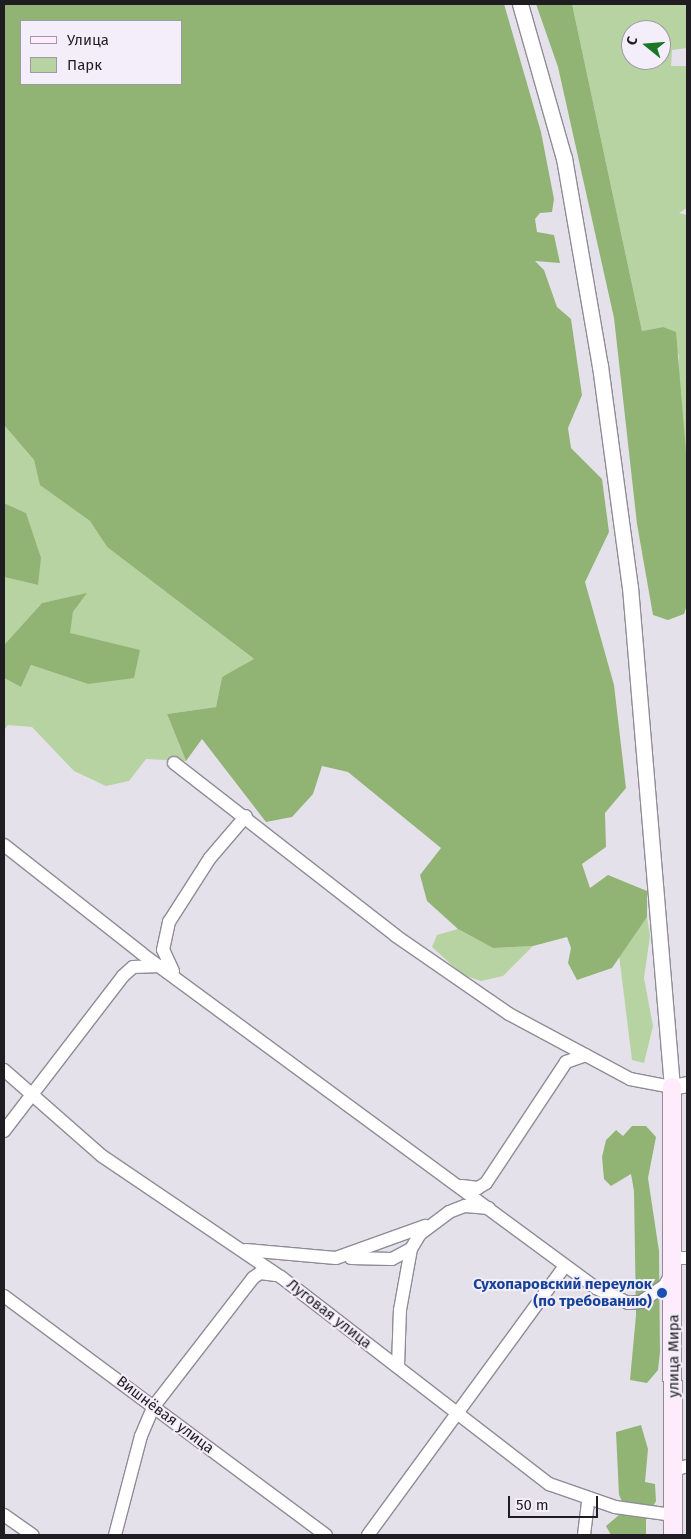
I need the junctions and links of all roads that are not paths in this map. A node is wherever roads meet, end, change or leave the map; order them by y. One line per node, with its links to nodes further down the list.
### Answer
1 (520, 4): 9 (street)
2 (174, 763): 3 (street)
3 (246, 816): 6 (street); 7 (street)
4 (4, 845): 5 (street)
5 (161, 966): 6 (street); 10 (street)
6 (180, 978): 12 (street)
7 (586, 1055): 9 (street); 12 (street)
8 (4, 1070): 10 (street, Луговая улица)
9 (680, 1086): 18 (main road, улица Мира)
10 (32, 1094): 11 (street); 16 (street, Луговая улица)
11 (4, 1131)
12 (452, 1183): 13 (street)
13 (491, 1209): 14 (street); 19 (street)
14 (432, 1223): 15 (street); 17 (street)
15 (411, 1249): 17 (street); 22 (street)
16 (244, 1250): 17 (street); 20 (street, Луговая улица)
17 (336, 1258)
18 (678, 1262): 19 (street); 25 (main road, улица Мира)
19 (566, 1266): 24 (street)
20 (281, 1277): 22 (street, Луговая улица); 23 (street)
21 (4, 1296): 23 (street, Вишнёвая улица)
22 (398, 1366): 24 (street, Луговая улица)
23 (154, 1406): 30 (street); 31 (street, Вишнёвая улица)
24 (458, 1416): 26 (street, Луговая улица); 32 (street)
25 (681, 1468): 28 (main road, улица Мира)
26 (588, 1500): 28 (street, Луговая улица); 33 (street)
27 (4, 1515): 29 (street)
28 (673, 1515): 34 (main road, улица Мира)
29 (34, 1535)
30 (115, 1535)
31 (326, 1535)
32 (368, 1535)
33 (584, 1535)
34 (673, 1535)

